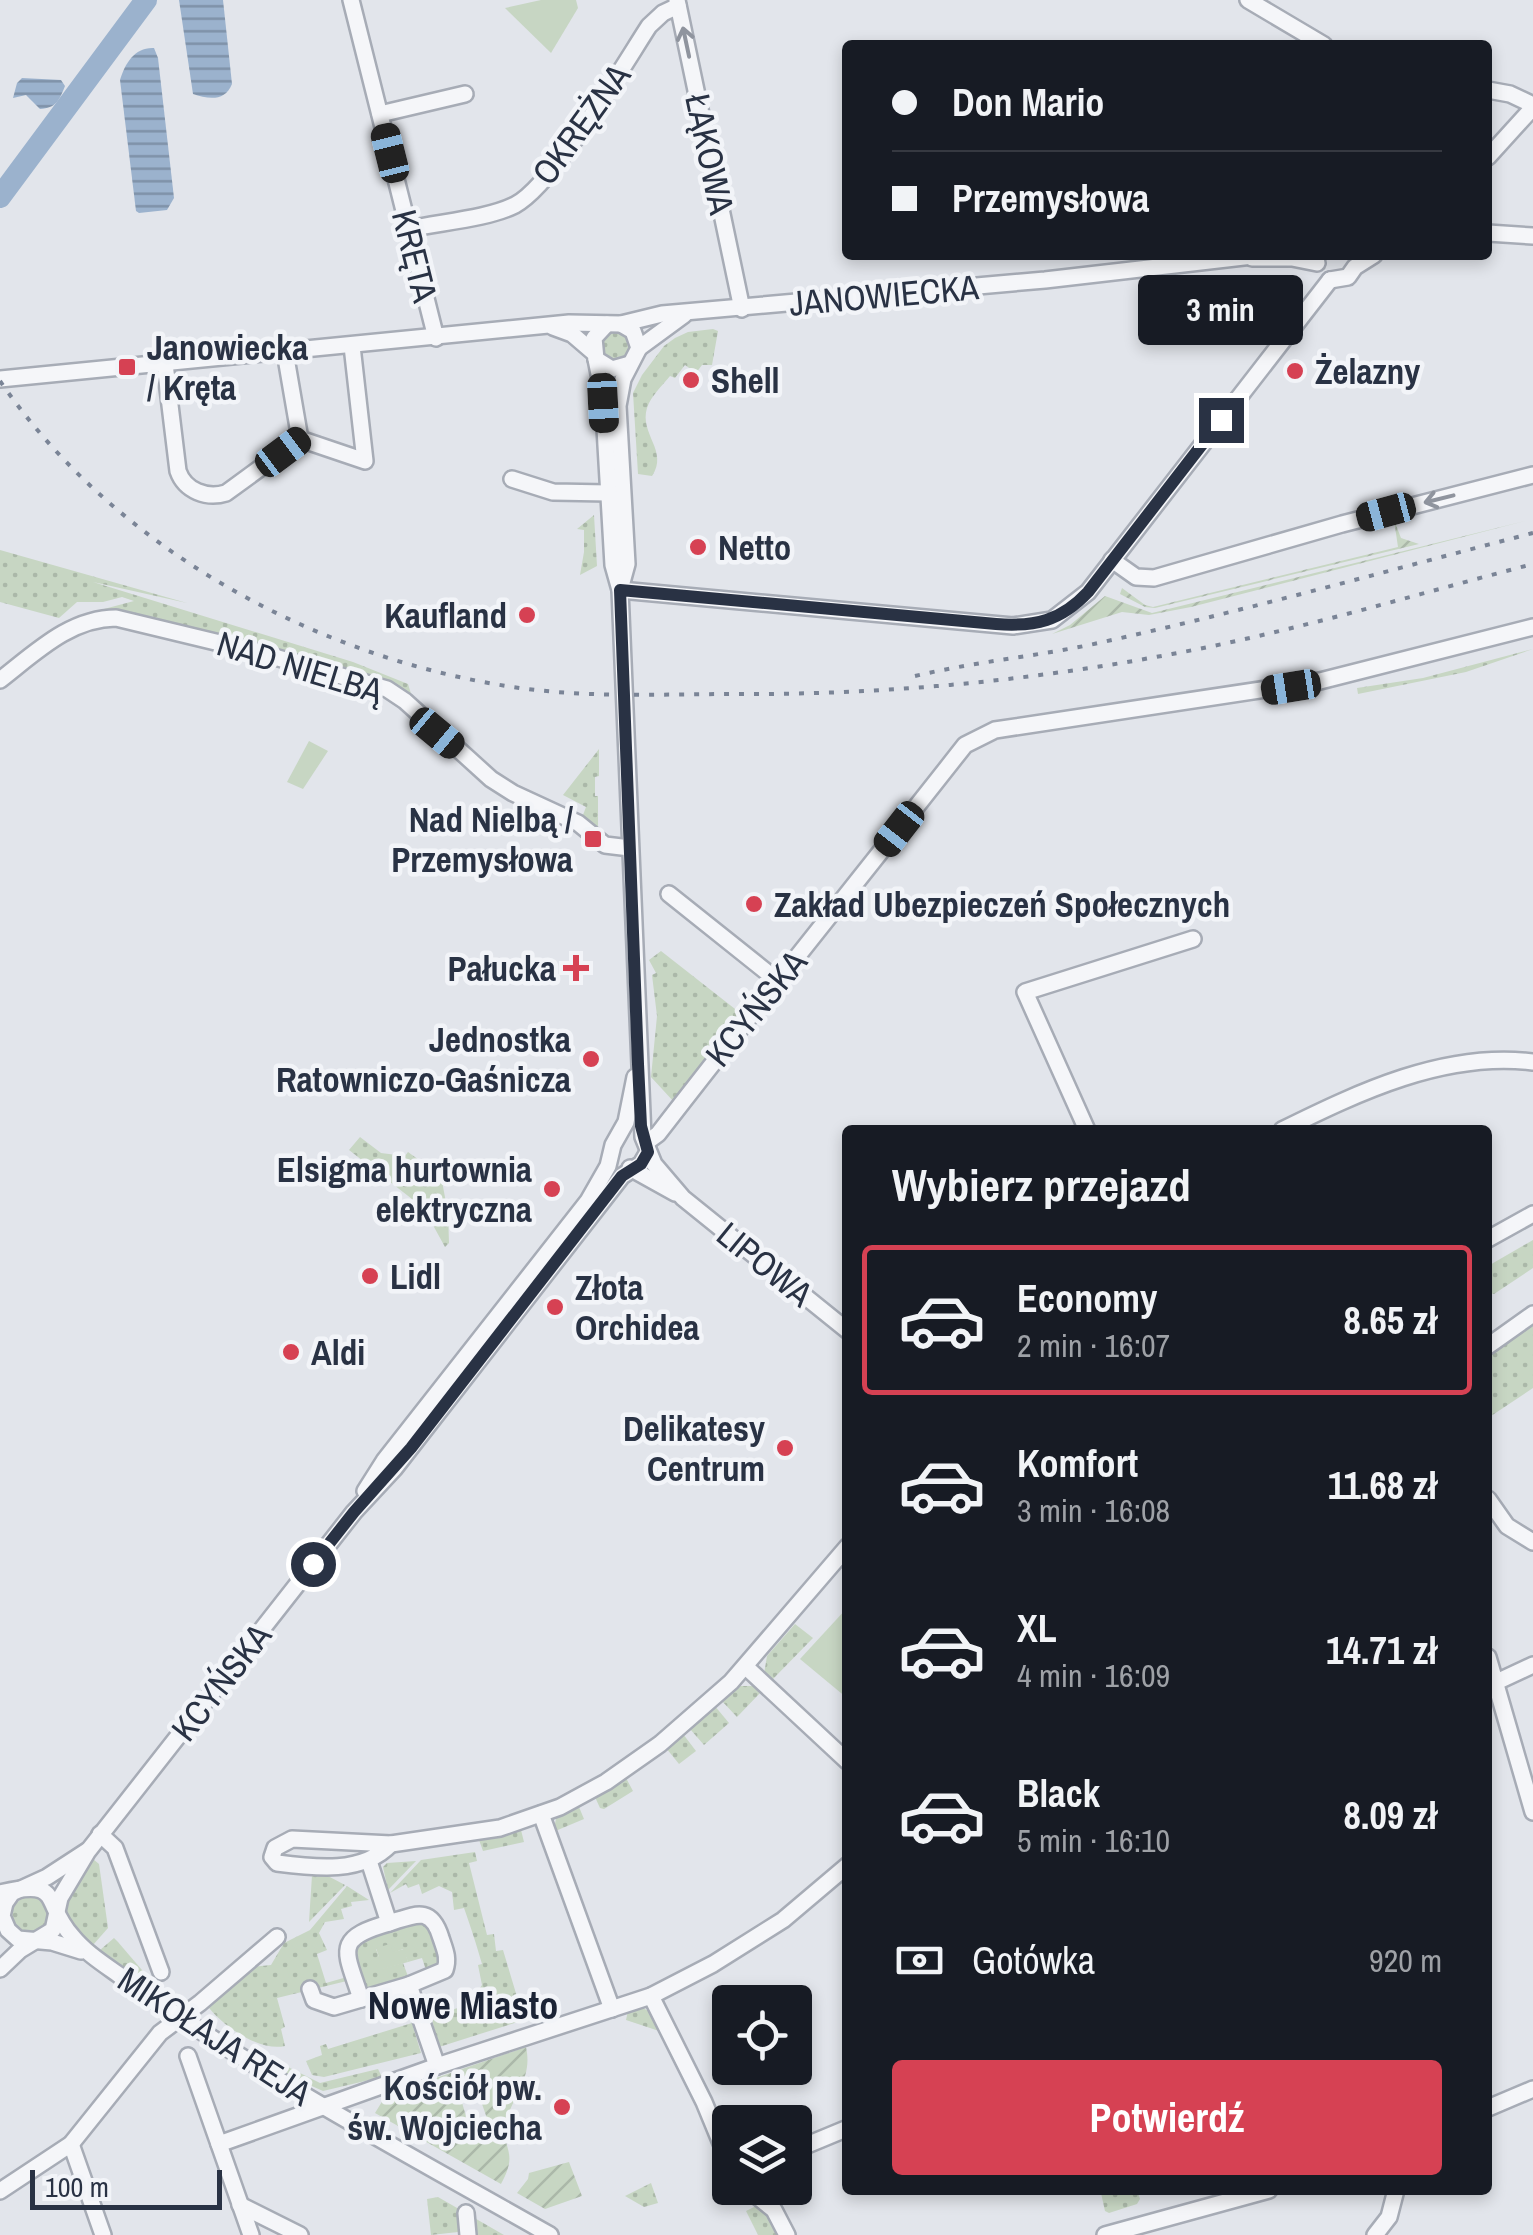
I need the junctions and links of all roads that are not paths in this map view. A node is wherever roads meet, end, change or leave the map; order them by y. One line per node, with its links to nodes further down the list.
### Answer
1 (351, 0): 8 (street, KRĘTA)
2 (1248, 0): 4 (street)
3 (678, 3): 10 (street, OKRĘŻNA); 17 (street, ŁĄKOWA, one-way to 3)
4 (1316, 40)
5 (1492, 91): 7 (street)
6 (465, 94): 8 (street)
7 (1531, 111): 9 (street)
8 (380, 114): 10 (street, KRĘTA)
9 (1492, 153)
10 (409, 230): 21 (street, KRĘTA)
11 (1492, 236): 12 (street)
12 (1533, 236)
13 (1216, 260): 17 (street, JANOWIECKA)
14 (1319, 260): 16 (street)
15 (1354, 261): 16 (street)
16 (1330, 280): 33 (street)
17 (742, 308): 18 (street, JANOWIECKA)
18 (686, 314): 19 (street, JANOWIECKA); 23 (street, JANOWIECKA)
19 (614, 324): 20 (street, JANOWIECKA); 23 (street); 25 (street)
20 (554, 327): 21 (street, JANOWIECKA); 25 (street)
21 (436, 338): 22 (street, JANOWIECKA)
22 (352, 346): 24 (street, JANOWIECKA); 29 (street)
23 (639, 348): 27 (street)
24 (285, 352): 26 (street, JANOWIECKA); 29 (street)
25 (595, 355): 27 (street); 32 (street)
26 (164, 364): 28 (street, JANOWIECKA); 29 (street)
27 (630, 364): 34 (street)
28 (0, 379)
29 (300, 439)
30 (1533, 475): 33 (street, one-way to 33)
31 (512, 479): 32 (street)
32 (608, 493): 34 (street)
33 (1112, 560): 34 (street)
34 (620, 590): 37 (street)
35 (1533, 627): 40 (street, KCYŃSKA)
36 (0, 680): 37 (street, NAD NIELBĄ)
37 (630, 848): 42 (street)
38 (670, 894): 40 (street)
39 (1193, 939): 45 (street)
40 (778, 980): 44 (street, KCYŃSKA)
41 (1533, 1062): 46 (street)
42 (638, 1064): 43 (street); 47 (street)
43 (641, 1108): 44 (street); 48 (street)
44 (674, 1114): 48 (street, KCYŃSKA)
45 (1085, 1125)
46 (1292, 1125)
47 (621, 1134): 48 (street); 49 (street)
48 (646, 1143): 50 (street); 51 (street, LIPOWA)
49 (613, 1154): 50 (street); 60 (street, KCYŃSKA)
50 (632, 1168): 51 (street, LIPOWA); 60 (street, KCYŃSKA)
51 (683, 1198): 55 (street, LIPOWA)
52 (1533, 1214): 53 (street)
53 (1492, 1237)
54 (1533, 1314): 56 (street)
55 (842, 1326)
56 (1516, 1328): 57 (street); 58 (street)
57 (1533, 1336)
58 (1492, 1343)
59 (1492, 1504): 61 (street)
60 (354, 1512): 70 (street, KCYŃSKA)
61 (1533, 1542)
62 (842, 1553): 64 (street)
63 (1533, 1664): 65 (street)
64 (746, 1667): 67 (street); 69 (street)
65 (1492, 1684)
66 (1492, 1687): 68 (street)
67 (842, 1756)
68 (1533, 1812)
69 (541, 1814): 71 (street); 90 (street)
70 (100, 1834): 72 (street, KCYŃSKA); 85 (street)
71 (391, 1844): 73 (street); 73 (street)
72 (88, 1850): 75 (street, KCYŃSKA); 77 (street, KCYŃSKA)
73 (370, 1861): 79 (street)
74 (842, 1870): 88 (street)
75 (20, 1889): 76 (street, KCYŃSKA); 77 (street); 78 (street)
76 (0, 1893)
77 (57, 1913): 81 (street); 83 (street, MIKOŁAJA REJA)
78 (3, 1922): 81 (street); 82 (street)
79 (389, 1923): 86 (street); 89 (street)
80 (277, 1937): 91 (street)
81 (38, 1941): 83 (street, MIKOŁAJA REJA); 84 (street)
82 (0, 1943)
83 (90, 1954): 91 (street, MIKOŁAJA REJA)
84 (0, 1968)
85 (161, 1972)
86 (409, 1984): 89 (street); 93 (street)
87 (310, 1989): 89 (street)
88 (651, 1996): 90 (street); 97 (street)
89 (361, 1999)
90 (612, 2009): 93 (street)
91 (179, 2018): 95 (street, MIKOŁAJA REJA); 100 (street)
92 (188, 2056): 101 (street)
93 (437, 2066): 95 (street)
94 (1533, 2089): 96 (street)
95 (325, 2106): 101 (street); 112 (street, MIKOŁAJA REJA)
96 (1492, 2106)
97 (712, 2121)
98 (842, 2130): 99 (street)
99 (812, 2143)
100 (71, 2144): 102 (street); 108 (street)
101 (218, 2144): 105 (street)
102 (0, 2191)
103 (1251, 2195): 114 (street)
104 (1395, 2195): 115 (street)
105 (240, 2204): 109 (street); 110 (street)
106 (768, 2205): 113 (street)
107 (466, 2213): 111 (street)
108 (103, 2235)
109 (251, 2235)
110 (300, 2235)
111 (468, 2235)
112 (550, 2235)
113 (787, 2235)
114 (1105, 2235)
115 (1375, 2235)

